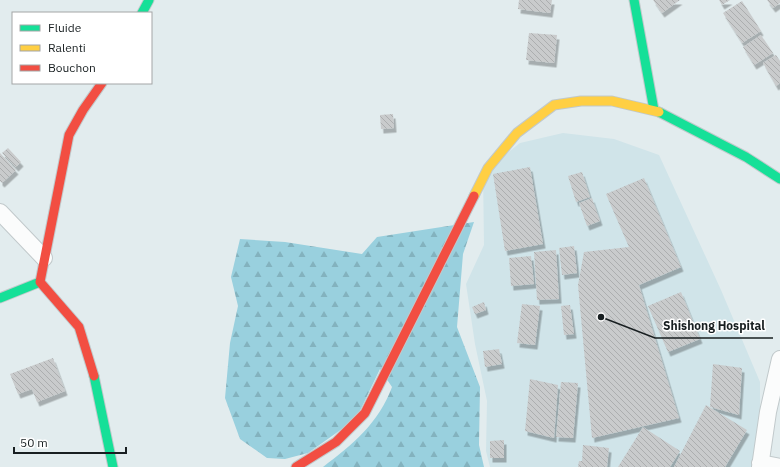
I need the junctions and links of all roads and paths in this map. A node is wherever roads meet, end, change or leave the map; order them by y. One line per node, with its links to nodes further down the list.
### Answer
1 (149, 0): 3 (street)
2 (634, 0): 5 (street)
3 (143, 12)
4 (101, 84): 8 (street)
5 (654, 110): 6 (street); 14 (street)
6 (780, 179)
7 (0, 212): 8 (street)
8 (44, 258): 9 (street)
9 (40, 282): 10 (street); 13 (street)
10 (0, 298)
11 (780, 359): 12 (street)
12 (760, 465): 15 (street)
13 (113, 467)
14 (296, 467)
15 (780, 467)

